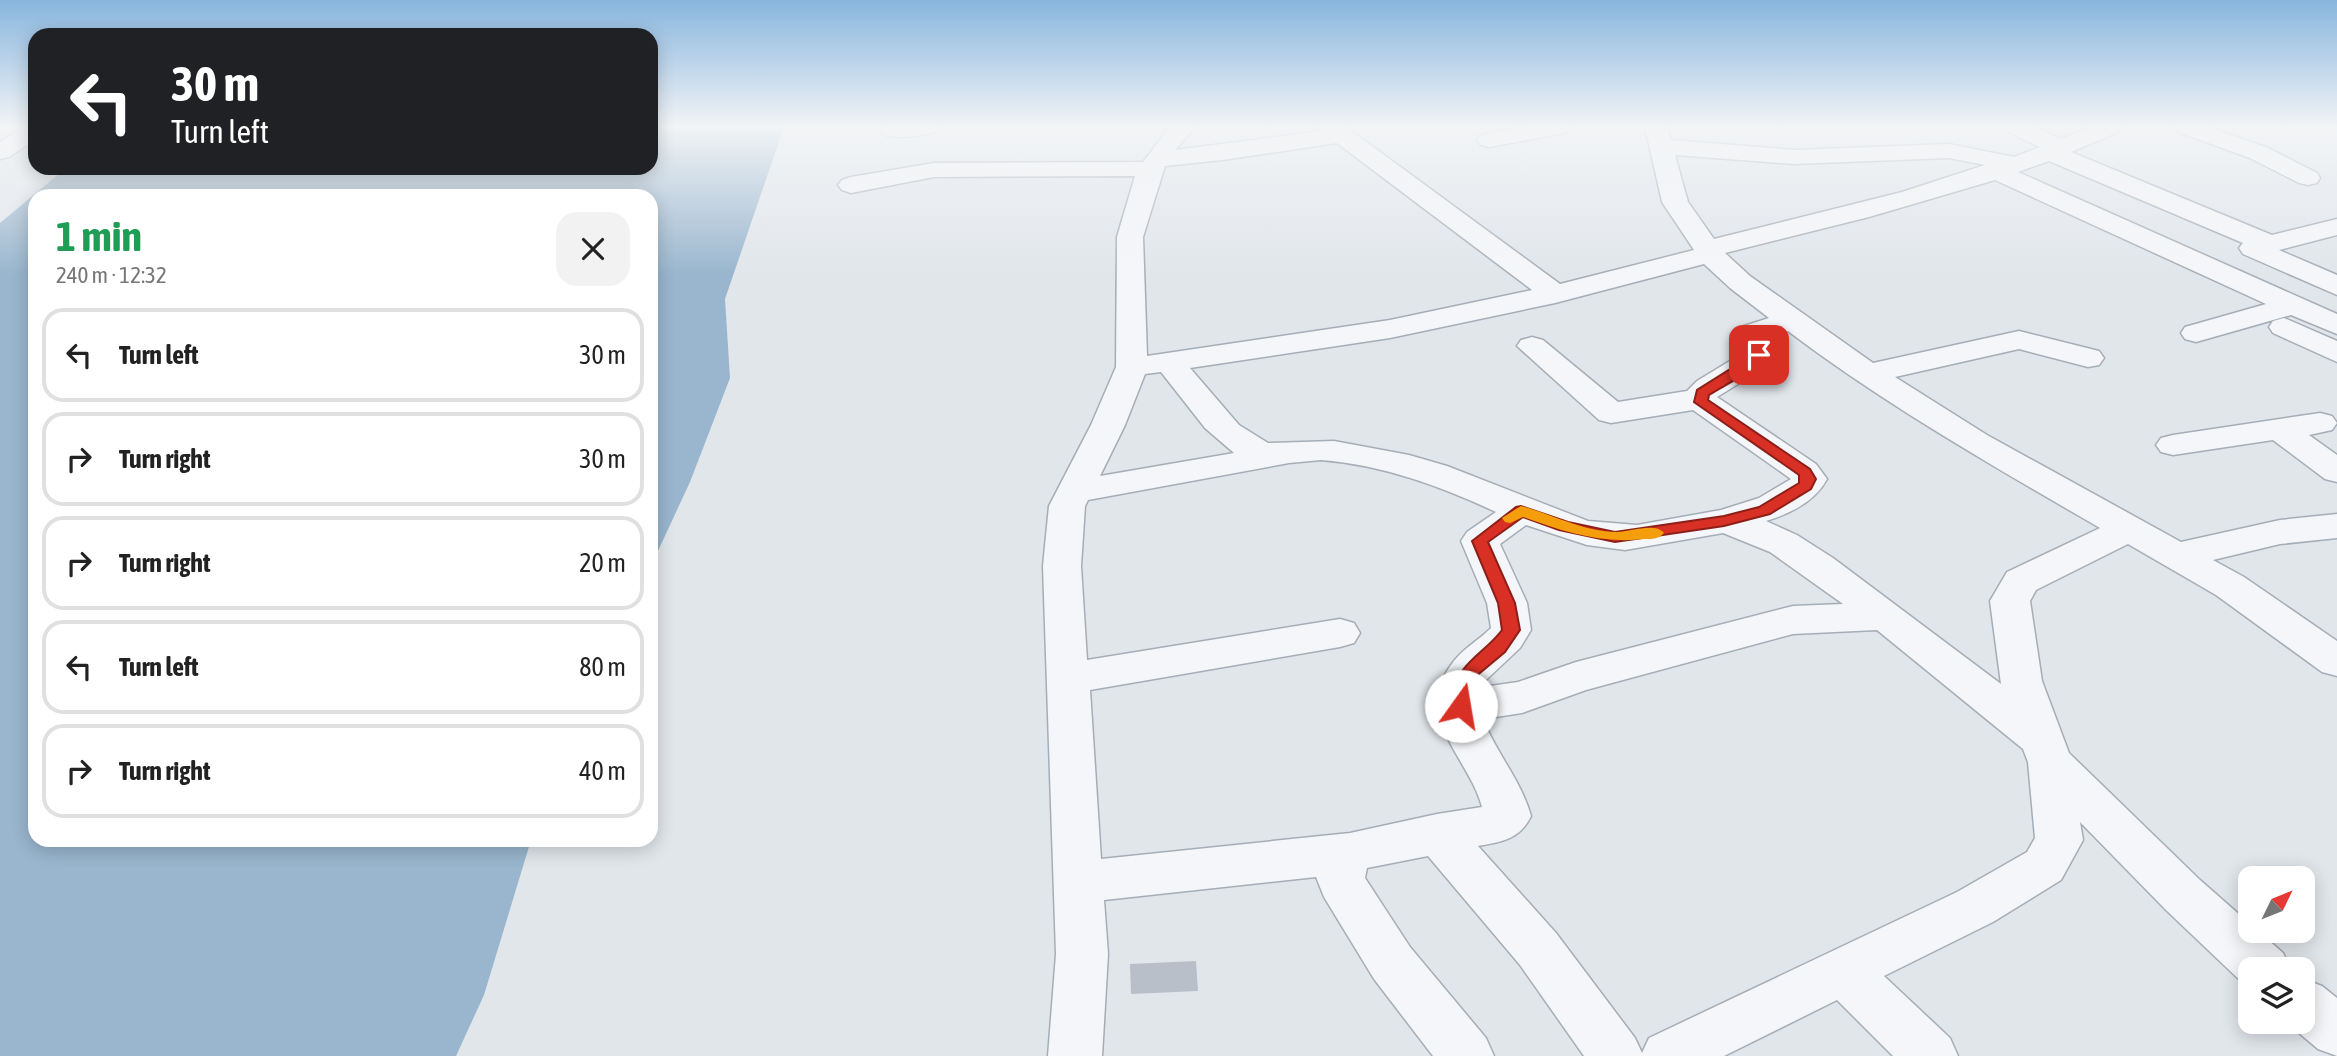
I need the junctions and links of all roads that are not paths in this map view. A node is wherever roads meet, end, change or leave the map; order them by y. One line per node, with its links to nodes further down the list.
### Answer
1 (899, 176): 10 (street)
2 (1154, 176): 24 (street)
3 (1397, 176): 15 (street)
4 (1668, 176): 13 (street)
5 (1974, 176): 13 (street)
6 (2024, 176): 16 (street)
7 (2114, 176): 12 (street)
8 (2305, 176): 9 (street)
9 (2308, 178)
10 (851, 185)
11 (2329, 234): 12 (street)
12 (2267, 243): 14 (street)
13 (1708, 251): 15 (street); 18 (street)
14 (2337, 286)
15 (1555, 294): 24 (street)
16 (2294, 305): 17 (street); 19 (street)
17 (2261, 316): 20 (street); 22 (street)
18 (1793, 320): 25 (street); 26 (street)
19 (2337, 325)
20 (2196, 333)
21 (1532, 346): 26 (street)
22 (2337, 353)
23 (2088, 358): 25 (street)
24 (1150, 365): 30 (street); 32 (street)
25 (1868, 373): 36 (street)
26 (1700, 399): 34 (street)
27 (2320, 423): 28 (street)
28 (2280, 429): 29 (street); 31 (street)
29 (2173, 445)
30 (1277, 456): 32 (street); 33 (street)
31 (2337, 471)
32 (1075, 491): 41 (street)
33 (1521, 511): 34 (street); 42 (street)
34 (1724, 521): 38 (street)
35 (2337, 526): 37 (street)
36 (2129, 530): 37 (street); 43 (street)
37 (2176, 556): 40 (street)
38 (1886, 616): 42 (street); 43 (street)
39 (1340, 633): 41 (street)
40 (2337, 661)
41 (1068, 679): 46 (street)
42 (1461, 706): 44 (street)
43 (2046, 751): 47 (street); 48 (street)
44 (1437, 833): 45 (street); 53 (street)
45 (1351, 853): 46 (street); 52 (street)
46 (1078, 882): 51 (street)
47 (2251, 957)
48 (1844, 972): 54 (street); 55 (street)
49 (2315, 1013): 50 (street)
50 (2337, 1031)
51 (1075, 1056)
52 (1467, 1056)
53 (1616, 1056)
54 (1668, 1056)
55 (1931, 1056)

